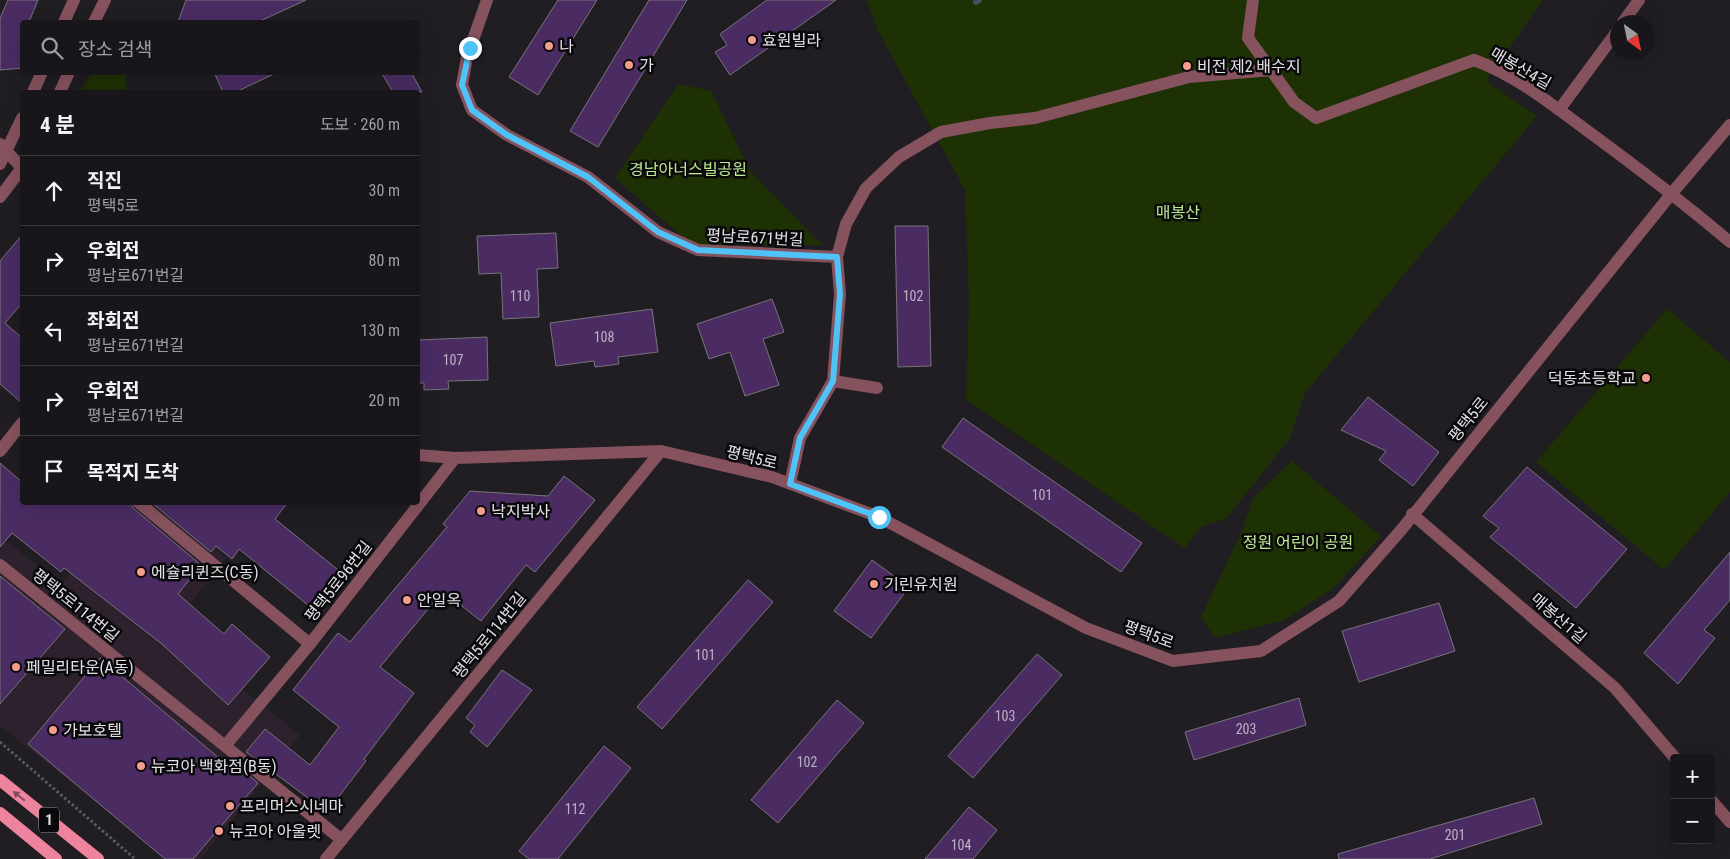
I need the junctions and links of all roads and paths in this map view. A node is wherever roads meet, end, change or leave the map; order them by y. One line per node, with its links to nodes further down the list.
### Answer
1 (74, 0): 7 (street)
2 (105, 0): 8 (street)
3 (486, 0): 27 (street, 평남로671번길)
4 (1253, 0): 10 (street)
5 (1639, 0): 6 (street)
6 (1628, 15)
7 (65, 20)
8 (95, 20)
9 (1610, 41): 15 (street, 매봉산4길)
10 (1271, 70): 15 (street, 매봉산4길); 27 (street)
11 (41, 75): 13 (street)
12 (68, 75): 14 (street)
13 (34, 90)
14 (61, 90)
15 (1559, 110): 24 (street)
16 (20, 121): 18 (street)
17 (1730, 125): 24 (street, 평택5로)
18 (4, 148): 19 (street); 20 (street)
19 (0, 164)
20 (20, 166)
21 (0, 168): 23 (street)
22 (20, 171): 23 (street)
23 (13, 180): 25 (street)
24 (1672, 193): 26 (street); 39 (street, 평택5로)
25 (0, 197)
26 (1730, 242)
27 (837, 257): 28 (street)
28 (833, 381): 29 (street); 35 (street)
29 (876, 388)
30 (20, 426): 31 (street)
31 (0, 451)
32 (661, 451): 34 (street, 평택5로); 35 (street, 평택5로); 49 (street, 평택5로114번길)
33 (420, 455): 34 (street, 평택5로)
34 (455, 458): 36 (street, 평택5로96번길)
35 (790, 484): 39 (street, 평택5로)
36 (420, 503)
37 (142, 505): 41 (street, 평택5로96번길)
38 (418, 505): 41 (street, 평택5로96번길)
39 (1412, 514): 44 (street, 매봉산1길)
40 (0, 565): 43 (street, 평택5로114번길)
41 (310, 644): 43 (street)
42 (0, 742): 52 (path)
43 (225, 746): 49 (street, 평택5로114번길)
44 (1672, 754)
45 (0, 780): 51 (main road, 1, one-way to 45)
46 (1715, 805): 48 (street)
47 (0, 813): 50 (main road, 1)
48 (1730, 822)
49 (342, 840): 53 (street, 평택5로114번길)
50 (56, 859)
51 (98, 859)
52 (135, 859)
53 (326, 859)

